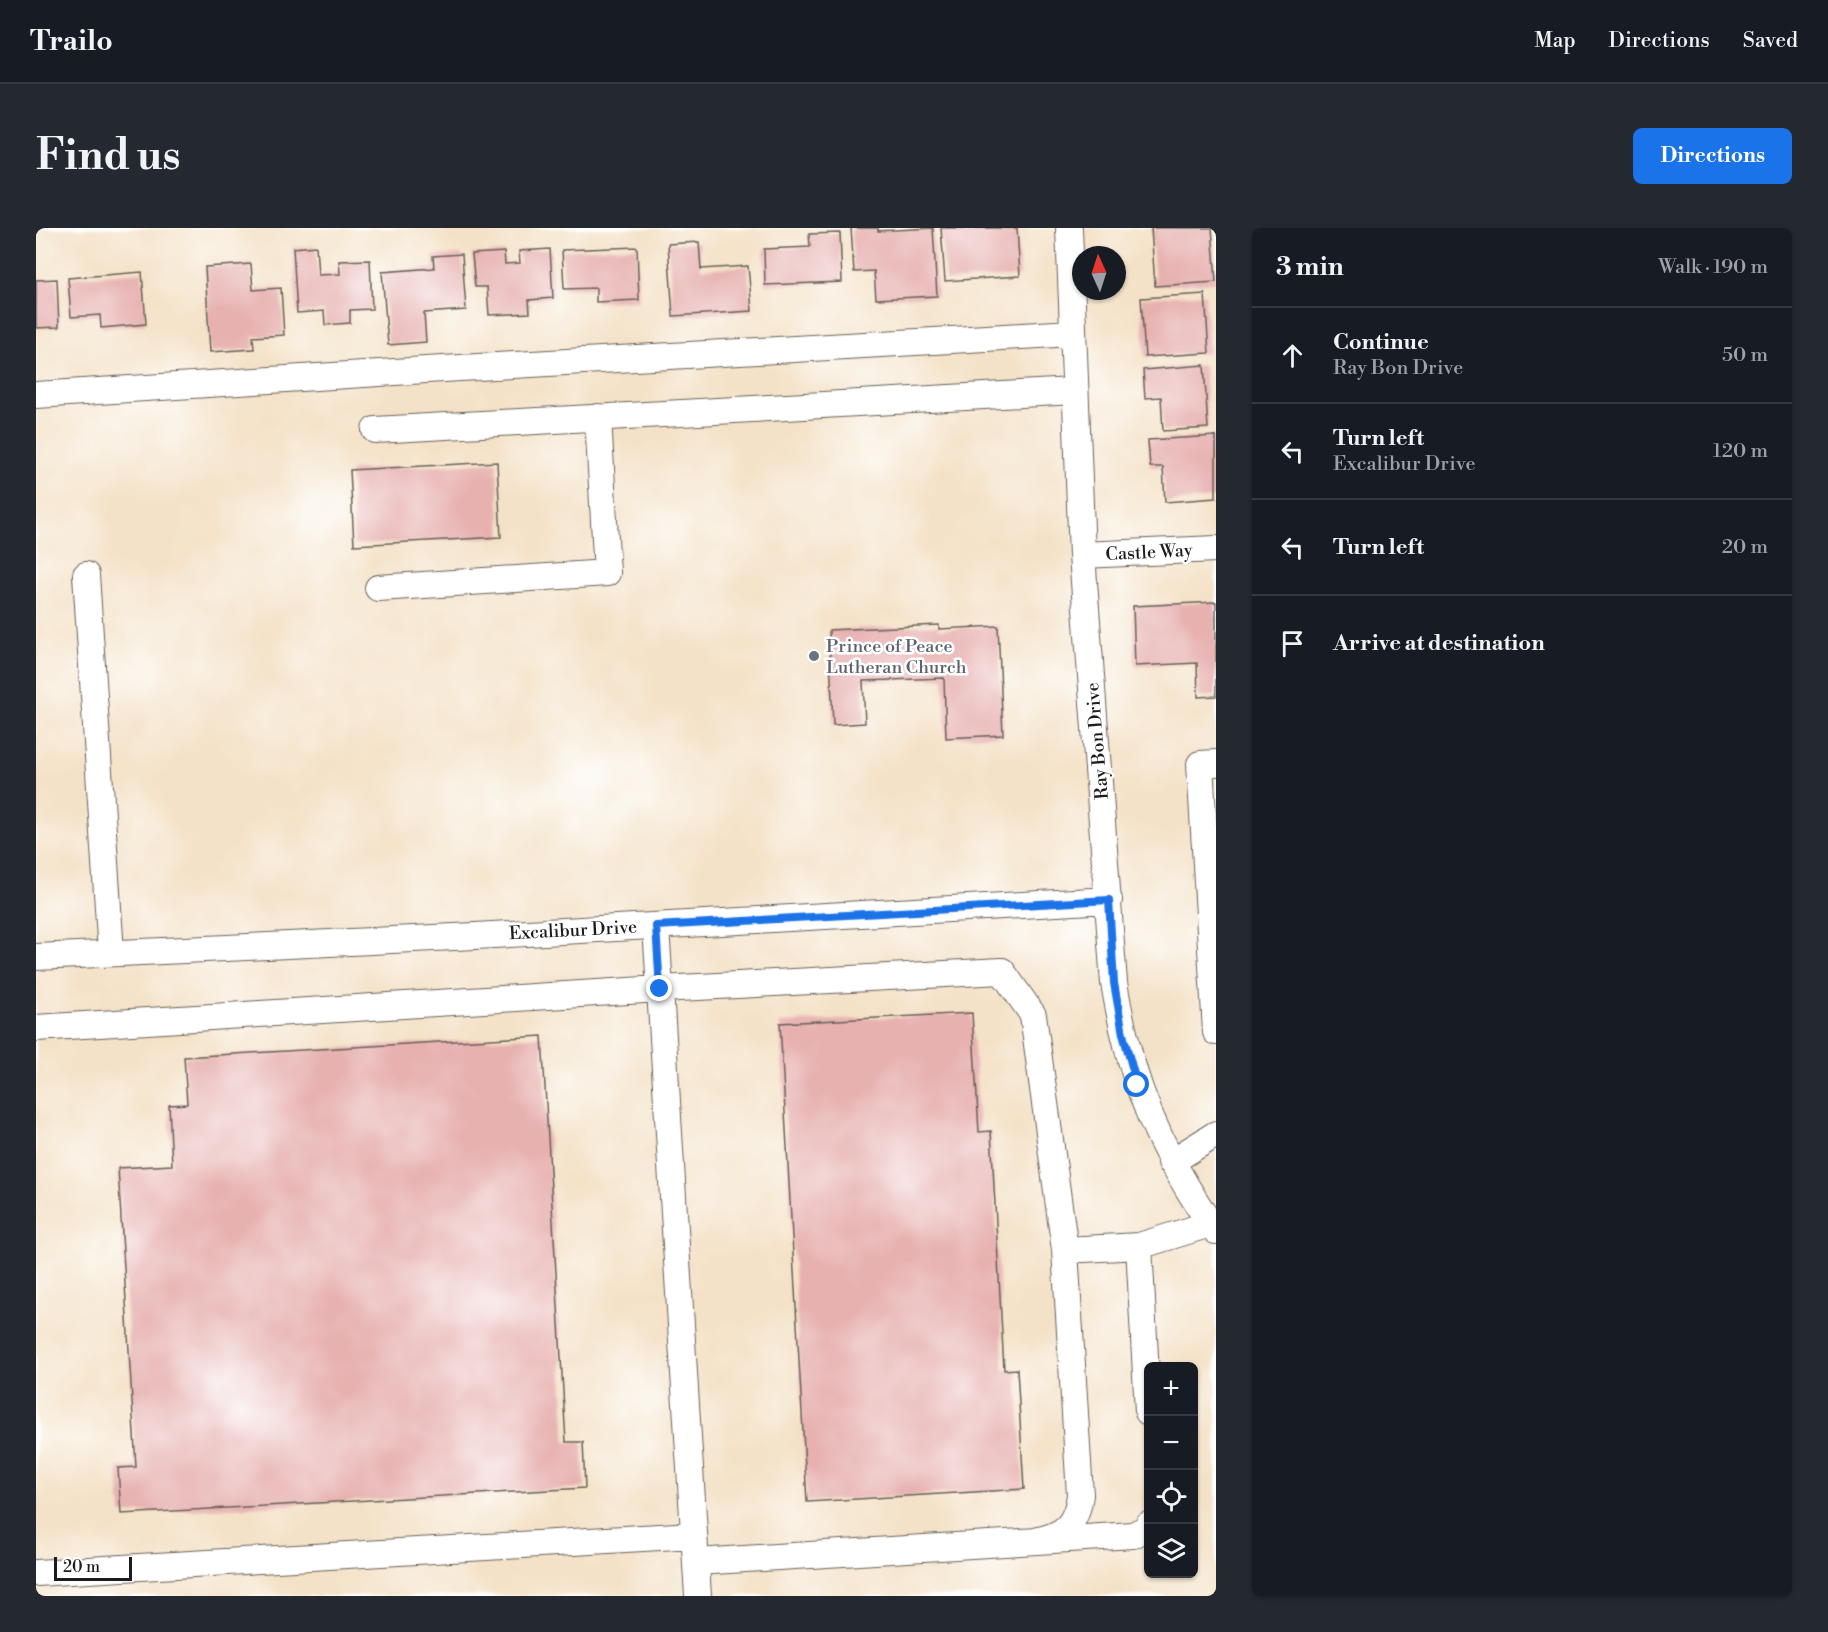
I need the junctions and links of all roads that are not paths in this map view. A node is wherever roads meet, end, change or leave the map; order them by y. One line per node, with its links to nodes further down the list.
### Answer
1 (1069, 228): 2 (street, Ray Bon Drive)
2 (1073, 333): 3 (street, Ray Bon Drive); 4 (street)
3 (1074, 391): 5 (street); 8 (street, Ray Bon Drive)
4 (36, 395)
5 (598, 417): 6 (street); 10 (street)
6 (375, 430)
7 (1216, 549): 8 (street, Castle Way)
8 (1082, 555): 12 (street, Ray Bon Drive)
9 (86, 575): 14 (street)
10 (378, 588)
11 (1216, 763): 18 (street)
12 (1109, 900): 13 (street, Excalibur Drive); 20 (street, Ray Bon Drive)
13 (656, 926): 14 (street, Excalibur Drive); 16 (street)
14 (111, 953): 15 (street, Excalibur Drive)
15 (36, 957)
16 (660, 989): 17 (street); 23 (street); 26 (street)
17 (36, 1028)
18 (1216, 1032)
19 (1216, 1134): 20 (street)
20 (1171, 1162): 21 (street, Ray Bon Drive)
21 (1213, 1227): 22 (street)
22 (1139, 1246): 23 (street); 24 (street)
23 (1065, 1250): 27 (street)
24 (1146, 1362)
25 (1144, 1530): 27 (street)
26 (694, 1534): 28 (street); 29 (street)
27 (1035, 1541): 28 (street)
28 (696, 1562): 30 (street)
29 (36, 1573)
30 (698, 1596)

